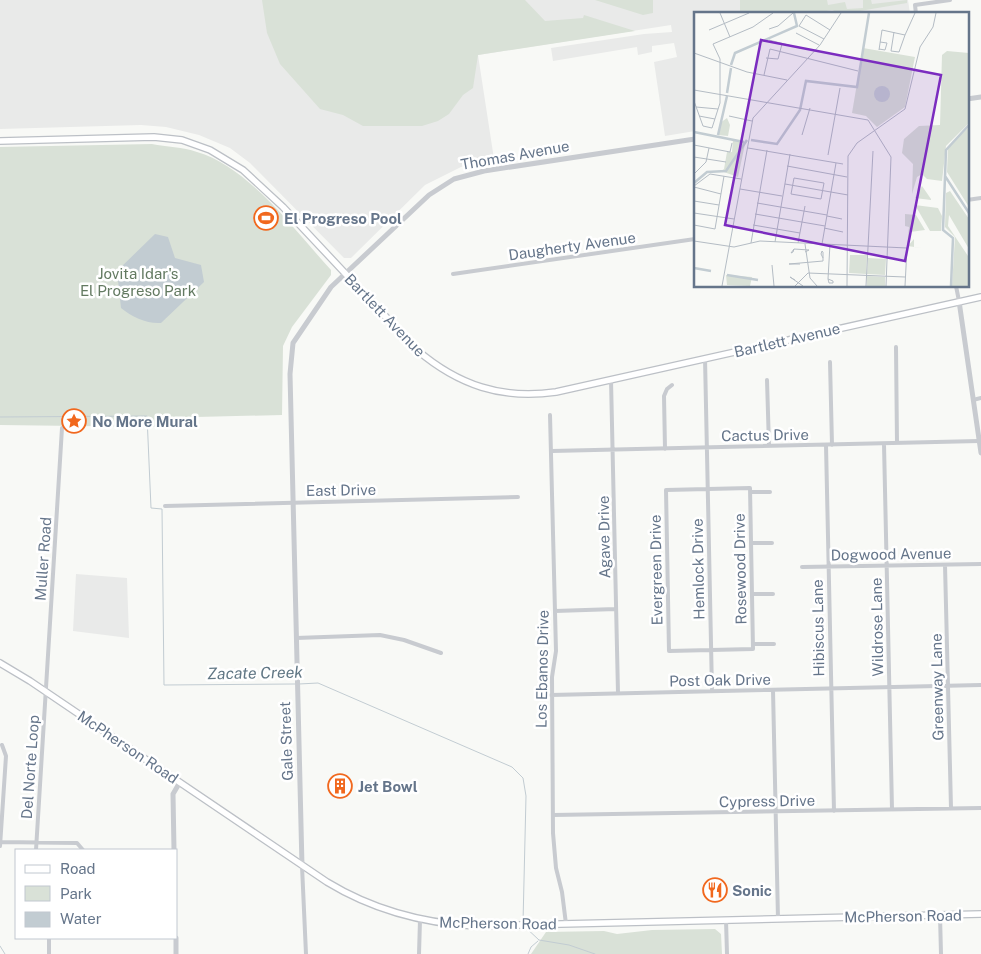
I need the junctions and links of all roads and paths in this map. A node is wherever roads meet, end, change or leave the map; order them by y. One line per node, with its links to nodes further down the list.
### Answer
1 (950, 0): 2 (street)
2 (916, 12)
3 (981, 97): 4 (street)
4 (968, 99)
5 (694, 139): 10 (street, Thomas Avenue)
6 (0, 141): 10 (main road, Bartlett Avenue)
7 (981, 198): 8 (street)
8 (968, 200)
9 (694, 239): 11 (street, Daugherty Avenue)
10 (346, 273): 18 (main road, Bartlett Avenue); 23 (street, Thomas Avenue)
11 (453, 274)
12 (956, 288): 14 (street)
13 (981, 297): 14 (main road, Bartlett Avenue)
14 (959, 301): 16 (main road, Bartlett Avenue); 22 (street)
15 (896, 347): 27 (street)
16 (705, 358): 18 (main road, Bartlett Avenue); 32 (street, Hemlock Drive)
17 (830, 362): 30 (street)
18 (611, 380): 33 (street, Agave Drive)
19 (767, 380): 31 (street)
20 (672, 385): 34 (street)
21 (981, 398): 22 (street)
22 (973, 400): 26 (street)
23 (291, 407): 41 (street, Gale Street)
24 (550, 415): 35 (street, Los Ebanos Drive)
25 (62, 428): 65 (street, Muller Road)
26 (979, 441): 27 (street, Cactus Drive); 36 (street)
27 (897, 443): 28 (street, Cactus Drive)
28 (884, 444): 30 (street, Cactus Drive); 47 (street, Wildrose Lane)
29 (826, 445): 30 (street, Cactus Drive); 31 (street, Cactus Drive); 49 (street, Hibiscus Lane)
30 (832, 445)
31 (769, 446): 32 (street, Cactus Drive)
32 (707, 447): 34 (street, Cactus Drive); 37 (street, Hemlock Drive)
33 (613, 449): 34 (street, Cactus Drive); 35 (street, Cactus Drive); 52 (street, Agave Drive)
34 (665, 449)
35 (552, 451): 53 (street, Los Ebanos Drive)
36 (981, 453)
37 (708, 489): 38 (street); 57 (street, Hemlock Drive); 57 (street, Evergreen Drive)
38 (750, 490): 39 (street); 43 (street, Rosewood Drive)
39 (770, 492)
40 (518, 497): 41 (street, East Drive)
41 (293, 503): 42 (street, East Drive); 54 (street, Gale Street)
42 (165, 506)
43 (751, 543): 44 (street); 50 (street, Rosewood Drive)
44 (772, 543)
45 (945, 564): 46 (street, Dogwood Avenue); 47 (street, Dogwood Avenue); 61 (street, Greenway Lane)
46 (981, 564)
47 (887, 566): 49 (street, Dogwood Avenue); 62 (street, Wildrose Lane)
48 (802, 567): 49 (street, Dogwood Avenue)
49 (828, 567): 63 (street, Hibiscus Lane)
50 (752, 594): 51 (street); 56 (street, Rosewood Drive)
51 (773, 594)
52 (616, 609): 53 (street); 67 (street, Agave Drive)
53 (555, 610): 68 (street, Los Ebanos Drive)
54 (296, 638): 58 (street); 83 (street, Gale Street)
55 (774, 644): 56 (street)
56 (753, 647): 57 (street)
57 (711, 650): 66 (street, Hemlock Drive)
58 (442, 653)
59 (0, 663): 65 (main road, McPherson Road)
60 (981, 685): 61 (street, Post Oak Drive)
61 (948, 686): 62 (street, Post Oak Drive); 71 (street, Greenway Lane)
62 (889, 687): 63 (street, Post Oak Drive); 73 (street, Wildrose Lane)
63 (831, 688): 64 (street, Post Oak Drive); 74 (street, Hibiscus Lane)
64 (774, 690): 66 (street, Post Oak Drive); 75 (street)
65 (46, 691): 70 (main road, McPherson Road); 78 (street, Del Norte Loop)
66 (712, 691): 67 (street, Post Oak Drive)
67 (618, 693): 68 (street, Post Oak Drive)
68 (552, 695): 76 (street, Los Ebanos Drive)
69 (2, 745): 77 (street)
70 (180, 782): 82 (street); 83 (main road, McPherson Road)
71 (951, 808): 72 (street, Cypress Drive); 73 (street, Cypress Drive)
72 (981, 808)
73 (892, 809): 74 (street, Cypress Drive)
74 (834, 810): 75 (street, Cypress Drive)
75 (776, 812): 76 (street, Cypress Drive); 86 (street)
76 (553, 815): 89 (street, Los Ebanos Drive)
77 (0, 842): 78 (street); 79 (street)
78 (36, 844): 80 (street, Del Norte Loop); 81 (street)
79 (0, 846)
80 (36, 849)
81 (82, 849)
82 (174, 849)
83 (302, 866): 87 (main road, McPherson Road); 94 (street, Gale Street)
84 (981, 914): 85 (main road, McPherson Road)
85 (940, 915): 86 (main road, McPherson Road); 97 (street)
86 (778, 919): 88 (main road, McPherson Road)
87 (420, 920): 89 (main road, McPherson Road); 95 (street)
88 (726, 920): 89 (main road, McPherson Road); 96 (street)
89 (566, 924)
90 (49, 939): 92 (street)
91 (176, 939): 93 (street)
92 (49, 954)
93 (176, 954)
94 (306, 954)
95 (419, 954)
96 (727, 954)
97 (941, 954)

